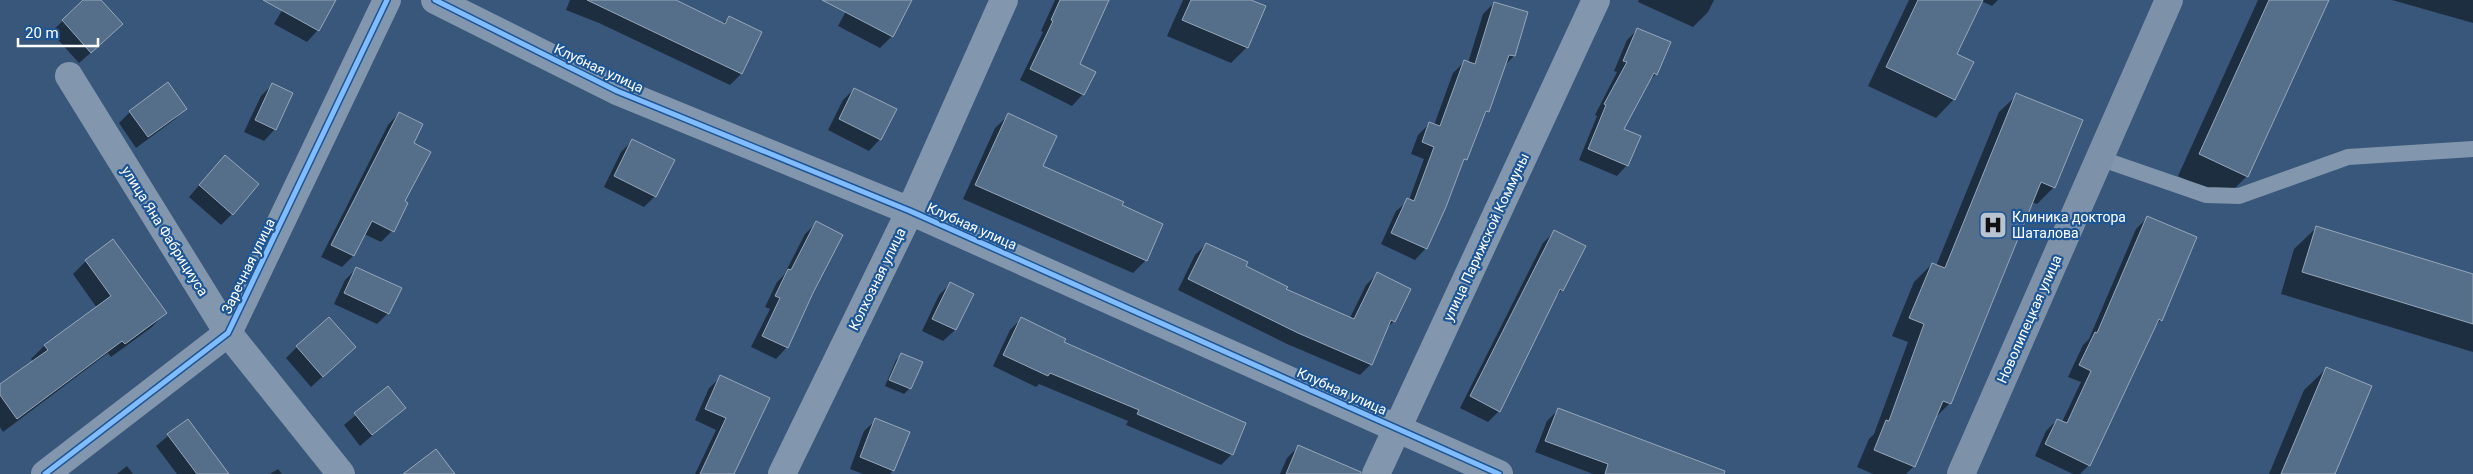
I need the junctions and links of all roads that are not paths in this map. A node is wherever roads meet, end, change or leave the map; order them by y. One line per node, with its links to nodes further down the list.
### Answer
1 (387, 0): 10 (street, Заречная улица)
2 (435, 0): 9 (street, Клубная улица)
3 (1004, 0): 9 (street, Колхозная улица)
4 (1596, 0): 11 (street, улица Парижской Коммуны)
5 (2169, 0): 8 (street, Новолипецкая улица)
6 (69, 76): 10 (street, улица Яна Фабрициуса)
7 (2473, 149): 8 (lane)
8 (2100, 158): 17 (street, Новолипецкая улица)
9 (910, 211): 11 (street, Клубная улица); 14 (street, Колхозная улица)
10 (228, 333): 12 (street, Заречная улица); 13 (street, улица Яна Фабрициуса)
11 (1398, 428): 15 (street, улица Парижской Коммуны); 16 (street, Клубная улица)
12 (45, 474)
13 (341, 474)
14 (782, 474)
15 (1376, 474)
16 (1499, 474)
17 (1961, 474)

